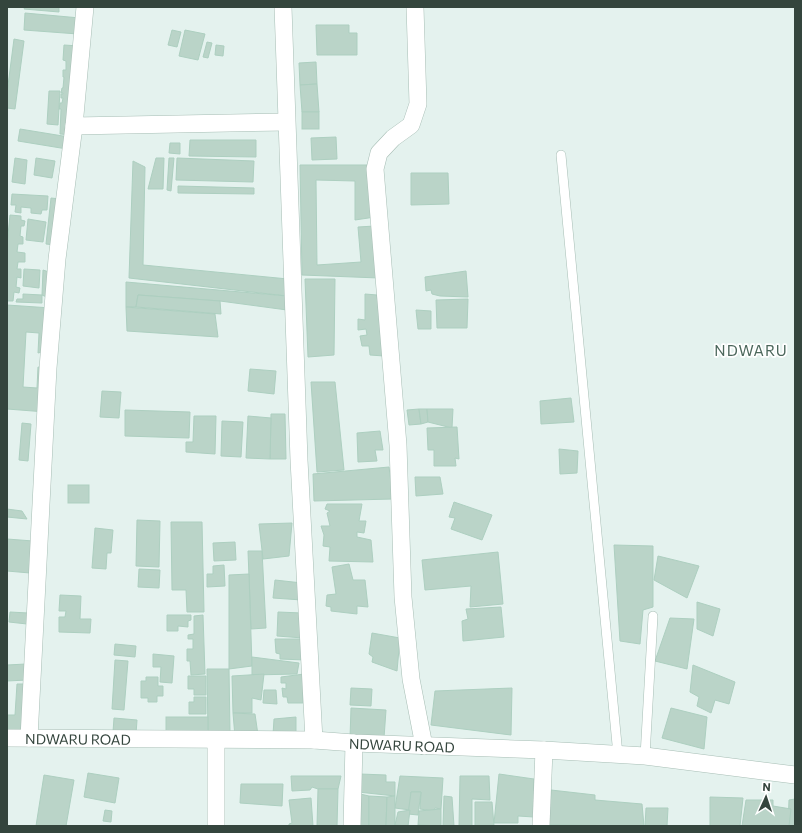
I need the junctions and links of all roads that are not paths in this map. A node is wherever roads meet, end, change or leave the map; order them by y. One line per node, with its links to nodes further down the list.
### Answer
1 (85, 7): 5 (street)
2 (283, 7): 4 (street)
3 (415, 7): 13 (street)
4 (286, 122): 5 (street); 11 (street)
5 (74, 126): 9 (street)
6 (561, 155): 15 (lane)
7 (653, 616): 16 (lane)
8 (7, 738): 9 (street, NDWARU ROAD)
9 (29, 738): 10 (street, NDWARU ROAD)
10 (216, 740): 11 (street, NDWARU ROAD); 18 (street)
11 (314, 740): 12 (street, NDWARU ROAD)
12 (354, 743): 13 (street, NDWARU ROAD); 19 (street)
13 (424, 746): 14 (street, NDWARU ROAD)
14 (544, 750): 15 (street, NDWARU ROAD); 20 (street)
15 (618, 755): 16 (street, NDWARU ROAD)
16 (645, 756): 17 (street, NDWARU ROAD)
17 (795, 775)
18 (216, 826)
19 (352, 826)
20 (541, 826)

